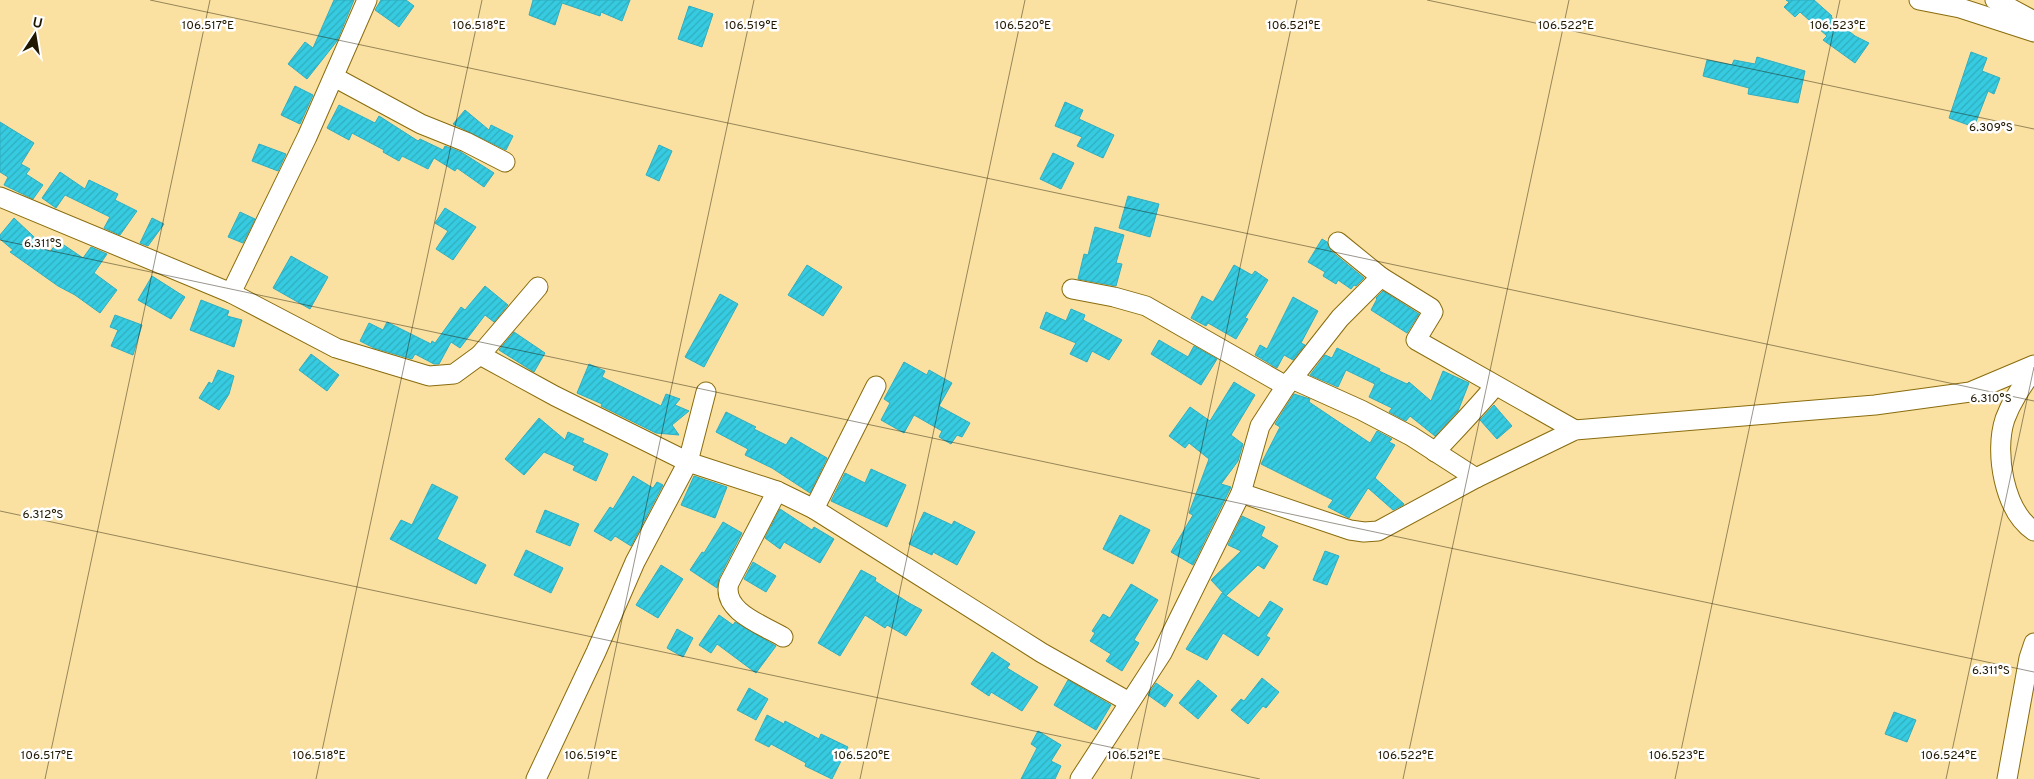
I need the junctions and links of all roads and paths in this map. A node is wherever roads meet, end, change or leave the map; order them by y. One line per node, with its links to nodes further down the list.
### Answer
1 (367, 0): 6 (street)
2 (1919, 0): 5 (street)
3 (1995, 0): 4 (street)
4 (2034, 21)
5 (2034, 32)
6 (334, 77): 7 (street); 13 (street)
7 (505, 162)
8 (0, 197): 13 (street)
9 (1338, 242): 10 (street)
10 (1381, 277): 17 (street); 19 (street)
11 (538, 287): 14 (street)
12 (1072, 289): 17 (street)
13 (231, 293): 14 (street)
14 (480, 355): 23 (street)
15 (2034, 365): 21 (street)
16 (2034, 369): 28 (street)
17 (1289, 382): 22 (street); 26 (street)
18 (876, 386): 27 (street)
19 (1495, 386): 21 (street); 22 (street)
20 (706, 392): 23 (street)
21 (1575, 430): 24 (street)
22 (1435, 452): 24 (street)
23 (688, 462): 25 (street); 32 (street)
24 (1476, 478): 26 (street)
25 (777, 491): 27 (street); 29 (street)
26 (1241, 493): 31 (street)
27 (814, 509): 31 (street)
28 (2034, 531)
29 (783, 637)
30 (2034, 642): 34 (street)
31 (1129, 702): 33 (street)
32 (536, 779)
33 (1080, 779)
34 (2007, 779)

